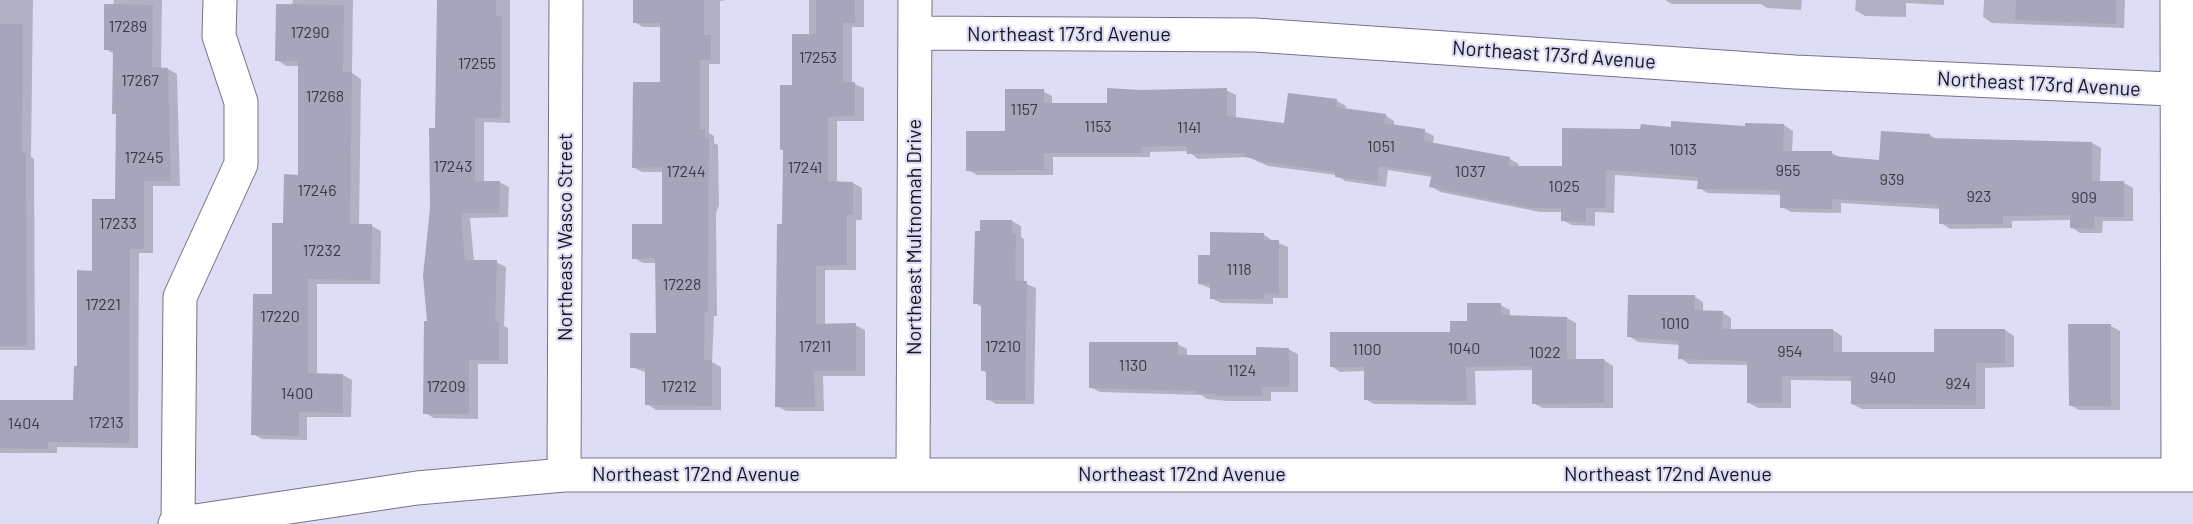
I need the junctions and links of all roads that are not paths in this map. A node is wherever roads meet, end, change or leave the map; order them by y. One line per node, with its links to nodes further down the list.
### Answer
1 (219, 0): 10 (street)
2 (566, 0): 8 (street, Northeast Wasco Street)
3 (915, 0): 5 (street, Northeast Multnomah Drive)
4 (2177, 0): 6 (street)
5 (915, 33): 6 (street, Northeast 173rd Avenue); 7 (street, Northeast Multnomah Drive)
6 (2185, 90): 9 (street)
7 (913, 473): 8 (street, Northeast 172nd Avenue); 9 (street, Northeast 172nd Avenue)
8 (564, 475): 10 (street, Northeast 172nd Avenue)
9 (2186, 475)
10 (177, 524)

